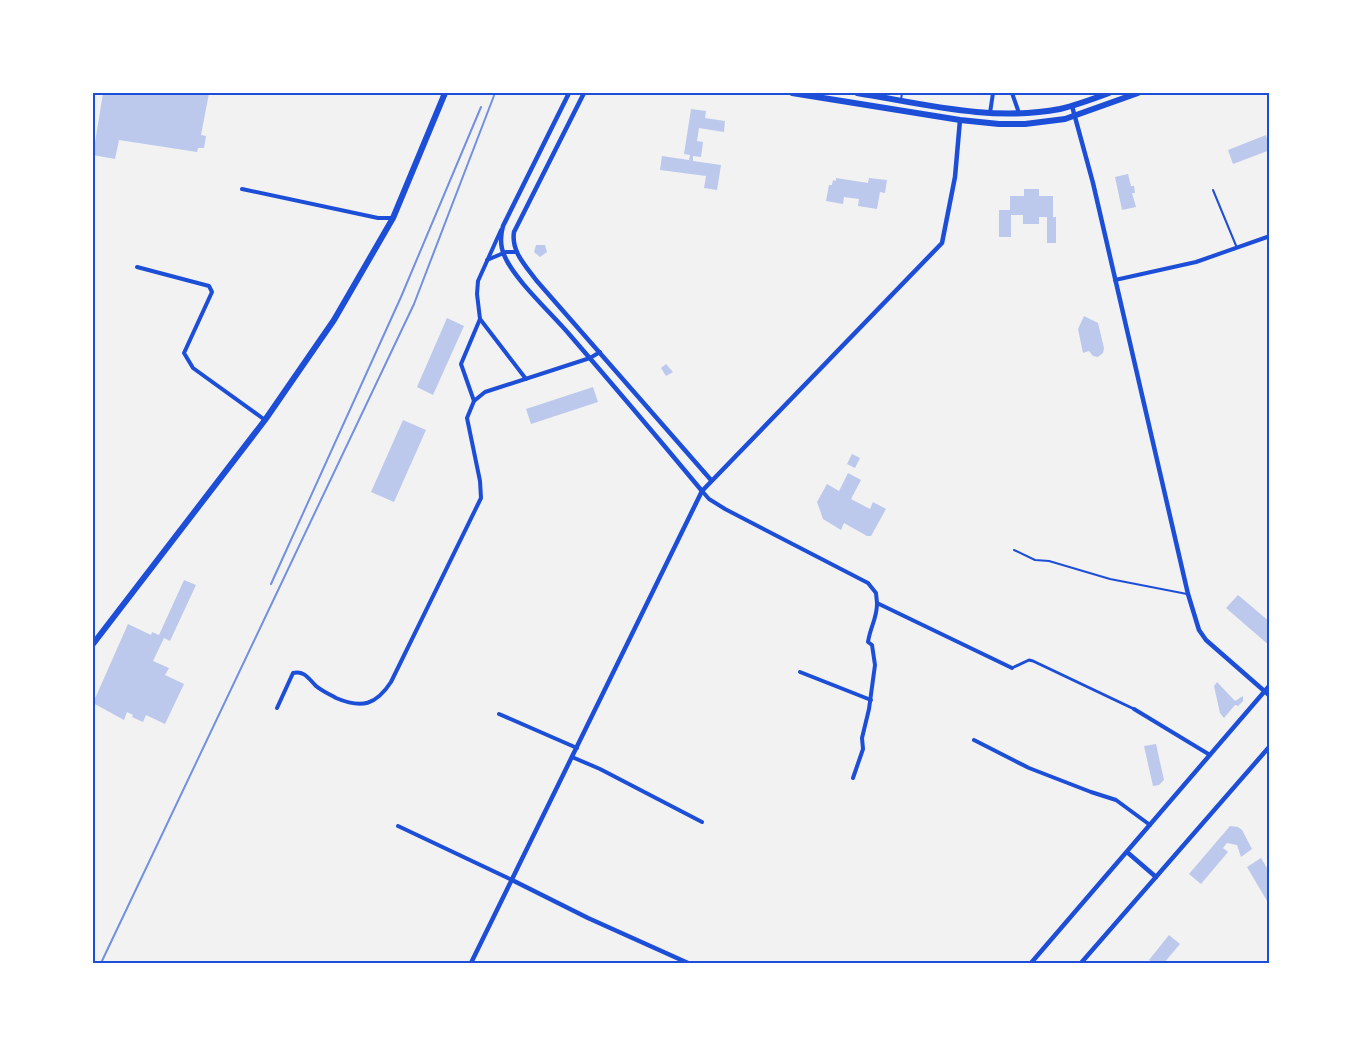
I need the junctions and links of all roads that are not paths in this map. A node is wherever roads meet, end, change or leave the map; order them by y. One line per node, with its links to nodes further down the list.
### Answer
1 (445, 93): 18 (main road)
2 (569, 93): 19 (street)
3 (584, 93): 22 (street)
4 (792, 93): 15 (main road)
5 (857, 93): 10 (main road)
6 (993, 93): 12 (street)
7 (1012, 93): 13 (street)
8 (1109, 93): 11 (main road)
9 (1138, 93): 14 (main road)
10 (901, 97): 12 (main road)
11 (1072, 106): 13 (main road); 14 (street)
12 (990, 113): 13 (main road)
13 (1019, 113)
14 (1075, 117): 15 (main road); 26 (street)
15 (960, 120): 33 (street)
16 (242, 189): 18 (street)
17 (1213, 190): 21 (lane)
18 (393, 219): 32 (main road)
19 (503, 226): 23 (street); 24 (street)
20 (1270, 236): 21 (street)
21 (1237, 248): 26 (street)
22 (516, 252): 23 (street); 28 (street)
23 (503, 253): 24 (street); 29 (street)
24 (487, 260): 27 (street)
25 (137, 267): 32 (street)
26 (1115, 280): 36 (street)
27 (480, 319): 30 (street); 31 (street)
28 (600, 352): 29 (street); 33 (street)
29 (590, 358): 30 (street); 34 (street)
30 (526, 379): 31 (street)
31 (474, 401): 45 (street)
32 (265, 420): 38 (main road)
33 (711, 480): 34 (street)
34 (702, 491): 37 (street); 50 (street)
35 (1014, 550): 36 (lane)
36 (1188, 594): 42 (street)
37 (877, 603): 39 (street); 44 (street)
38 (93, 644)
39 (1012, 668): 46 (street)
40 (800, 672): 44 (street)
41 (1270, 685): 42 (street)
42 (1265, 692): 43 (street); 51 (street)
43 (1270, 696)
44 (871, 700): 53 (street)
45 (277, 708)
46 (1134, 709): 51 (street)
47 (499, 714): 50 (street)
48 (974, 740): 55 (street)
49 (1270, 746): 58 (street)
50 (577, 748): 52 (street)
51 (1210, 755): 55 (street)
52 (572, 757): 54 (street); 59 (street)
53 (853, 778)
54 (702, 822)
55 (1150, 825): 57 (street)
56 (398, 826): 59 (street)
57 (1127, 852): 58 (street); 62 (street)
58 (1156, 877): 63 (street)
59 (512, 880): 60 (street); 61 (street)
60 (471, 963)
61 (688, 963)
62 (1031, 963)
63 (1081, 963)

